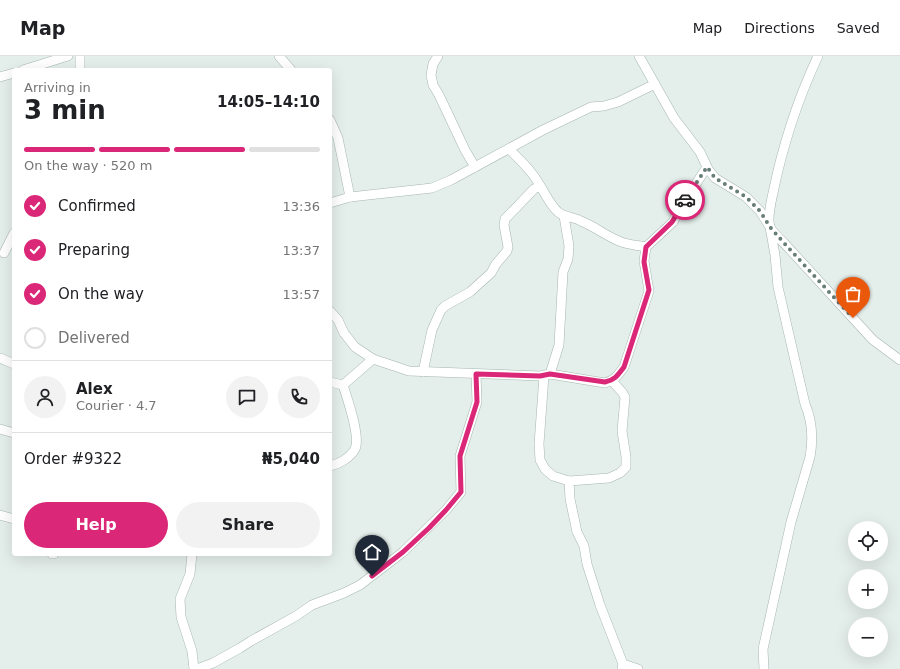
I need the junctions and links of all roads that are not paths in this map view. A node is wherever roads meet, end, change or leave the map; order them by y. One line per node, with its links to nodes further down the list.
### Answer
1 (68, 56): 7 (street)
2 (80, 56): 8 (street)
3 (279, 56): 9 (street)
4 (438, 56): 15 (street)
5 (639, 56): 12 (street)
6 (818, 56): 21 (street)
7 (30, 68)
8 (80, 68)
9 (289, 68)
10 (12, 74): 11 (street)
11 (0, 77)
12 (655, 84): 14 (street); 16 (street)
13 (332, 124): 18 (street)
14 (509, 149): 15 (street); 17 (street)
15 (475, 167): 18 (street)
16 (707, 167): 21 (street); 23 (street)
17 (540, 186): 20 (street); 31 (street)
18 (350, 197): 19 (street)
19 (332, 202)
20 (564, 216): 23 (street); 33 (street)
21 (770, 227): 29 (street); 47 (street)
22 (12, 236): 24 (street)
23 (646, 247): 34 (street)
24 (2, 252): 25 (street)
25 (12, 254)
26 (332, 313): 28 (street)
27 (0, 358): 30 (street)
28 (373, 359): 31 (street); 36 (street)
29 (900, 360)
30 (12, 363)
31 (423, 372): 32 (street)
32 (476, 374): 33 (street); 45 (street)
33 (547, 375): 34 (street); 40 (street)
34 (612, 381): 40 (street)
35 (332, 382): 36 (street)
36 (343, 385): 39 (street)
37 (0, 429): 38 (street)
38 (12, 432)
39 (332, 465)
40 (569, 481): 44 (street)
41 (0, 515): 42 (street)
42 (12, 518)
43 (192, 556): 45 (street)
44 (622, 666): 46 (street)
45 (196, 669)
46 (638, 669)
47 (764, 669)

